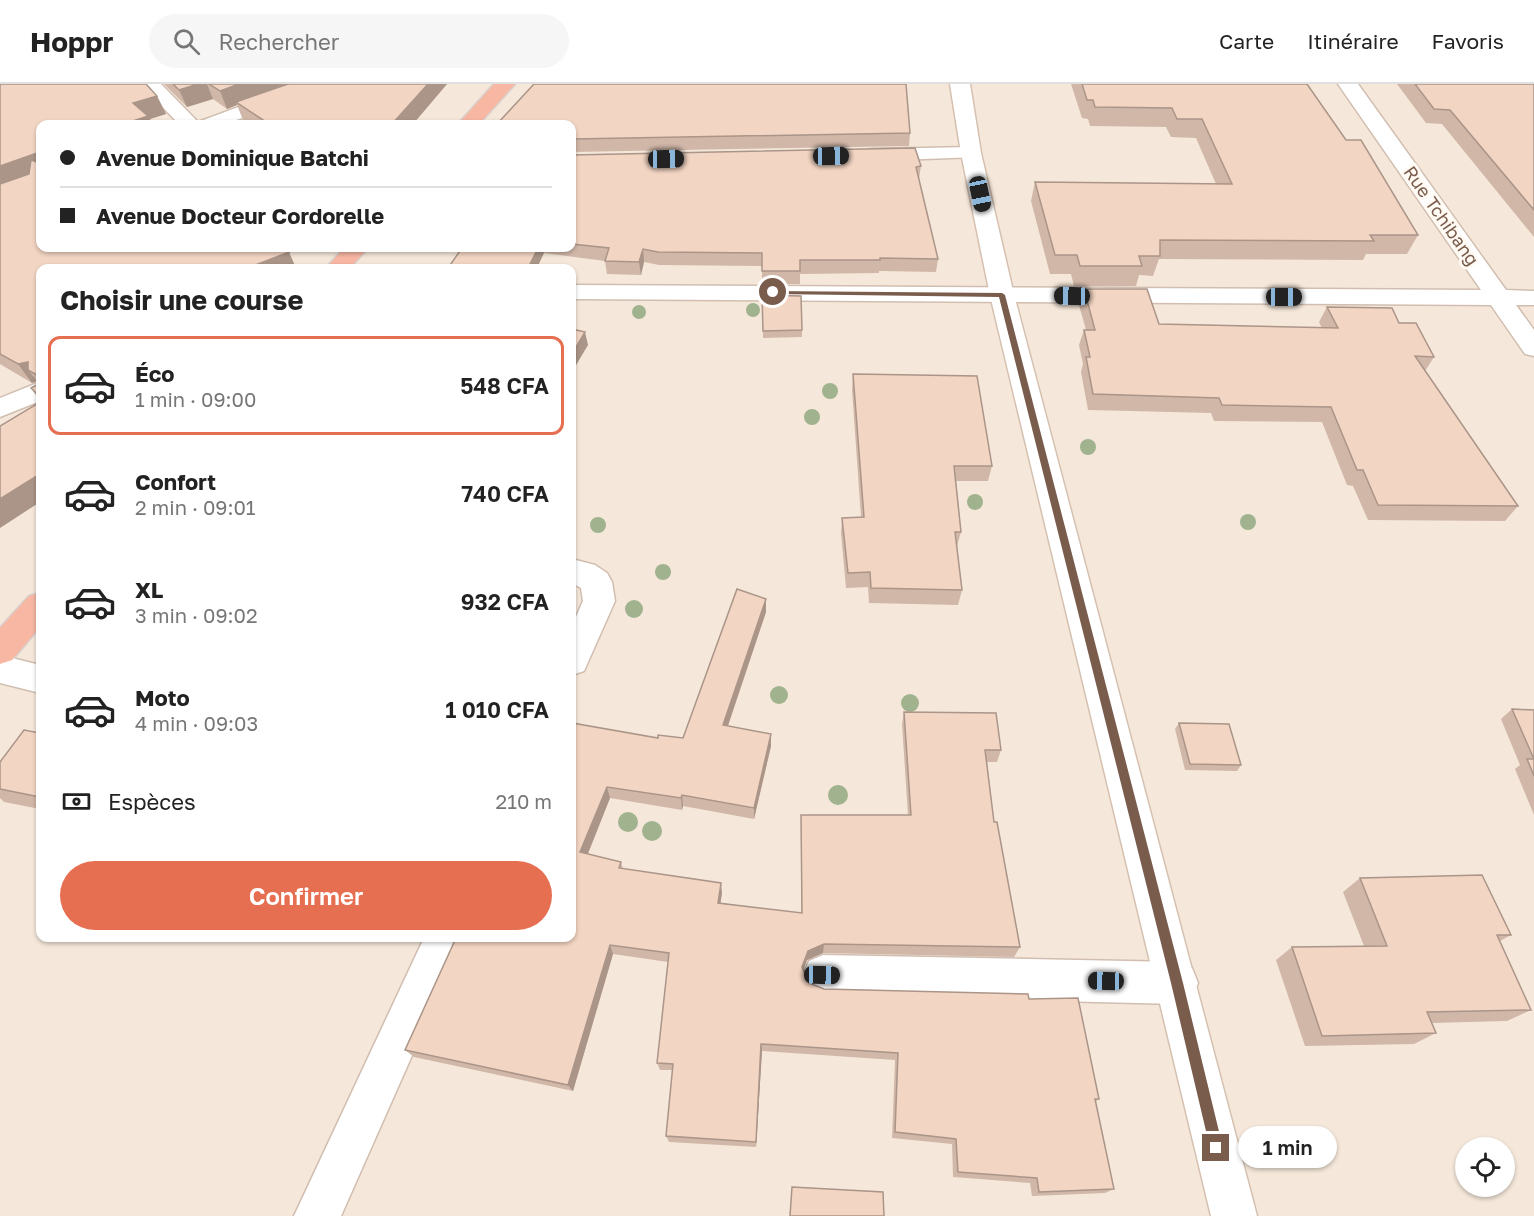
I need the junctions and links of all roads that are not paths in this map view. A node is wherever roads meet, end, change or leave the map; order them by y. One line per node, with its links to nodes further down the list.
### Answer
1 (150, 84): 6 (street)
2 (319, 84): 7 (street)
3 (505, 84): 8 (highway)
4 (960, 84): 9 (street)
5 (1348, 84): 15 (street, Rue Tchibang)
6 (186, 120)
7 (218, 120)
8 (472, 120)
9 (971, 153): 10 (street); 14 (street)
10 (854, 155)
11 (352, 252): 12 (highway)
12 (340, 264)
13 (576, 292): 14 (street)
14 (1002, 295): 15 (street); 26 (street)
15 (1498, 298): 16 (street); 17 (street, Rue Tchibang)
16 (1534, 298)
17 (1534, 348)
18 (576, 572): 21 (street)
19 (36, 610): 20 (highway)
20 (0, 651)
21 (576, 653)
22 (0, 669): 23 (street)
23 (36, 678)
24 (442, 942): 27 (street)
25 (822, 975): 26 (street)
26 (1177, 983): 28 (street)
27 (317, 1216)
28 (1234, 1216)

